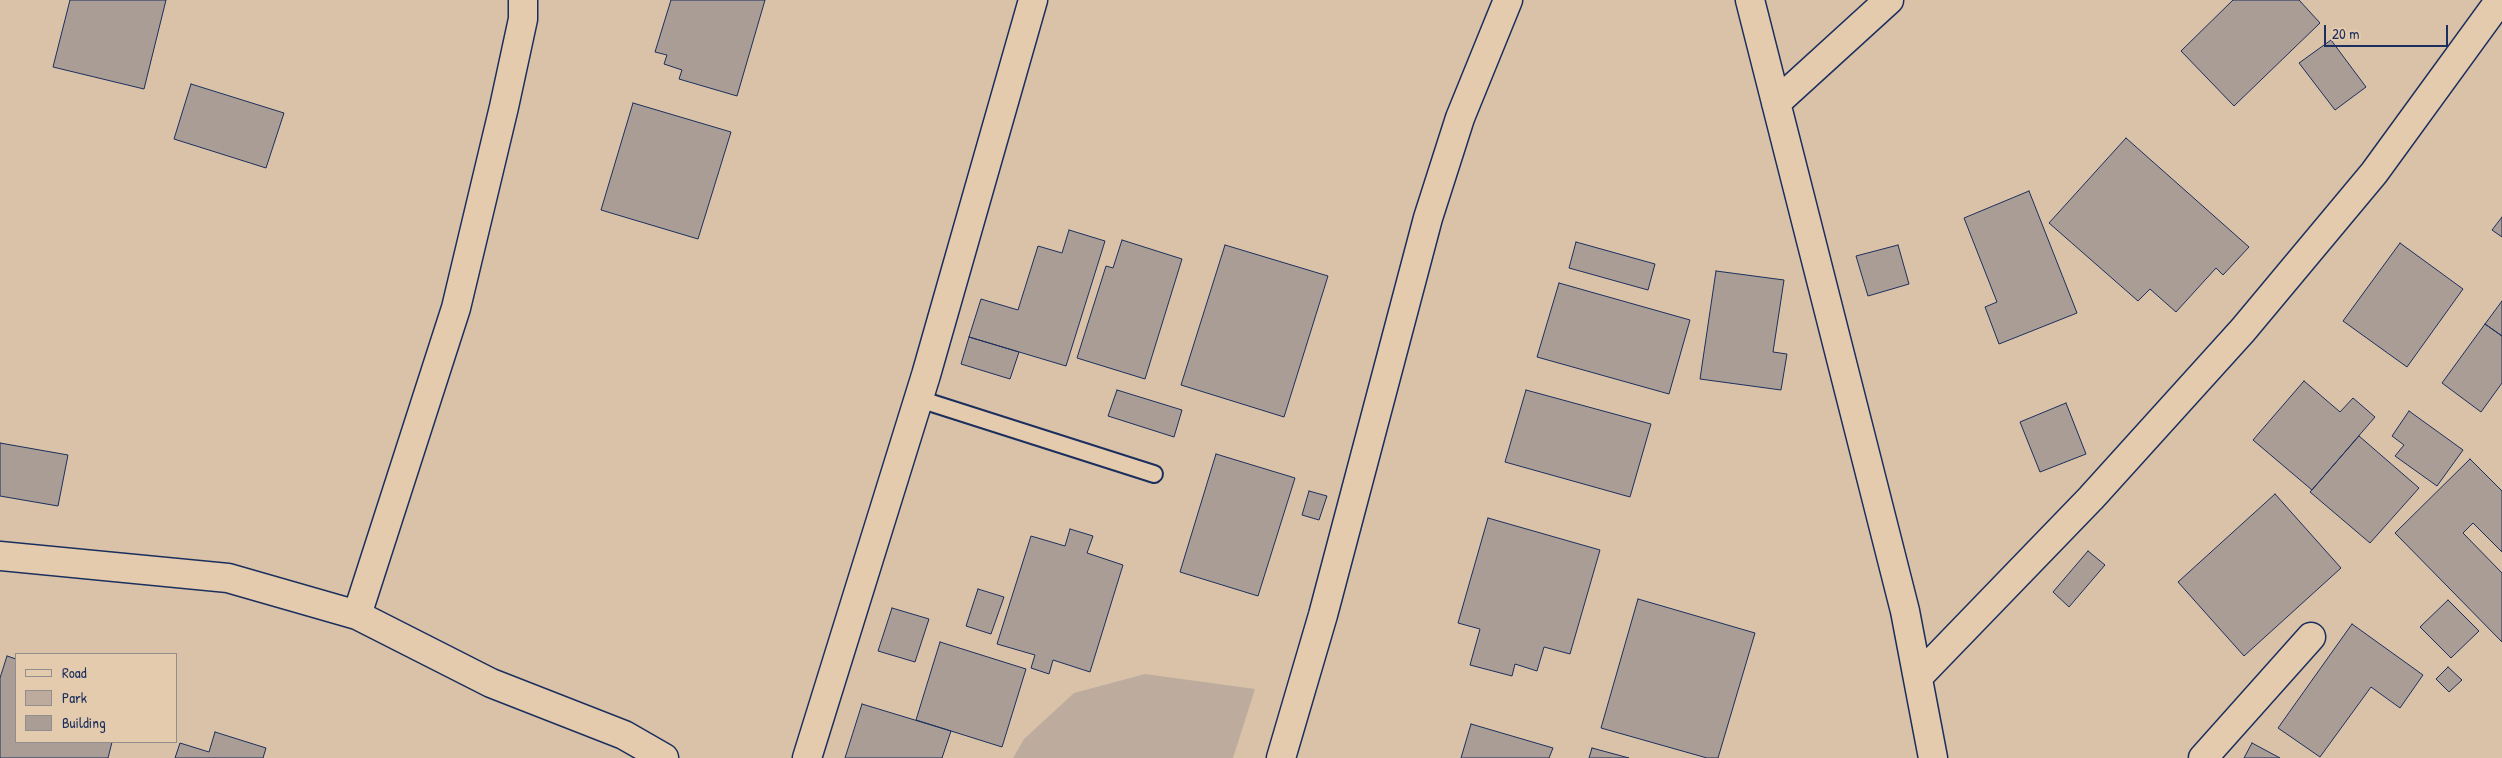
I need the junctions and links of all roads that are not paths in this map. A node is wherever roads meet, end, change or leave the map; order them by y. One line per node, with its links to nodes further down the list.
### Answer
1 (523, 0): 11 (street)
2 (1033, 0): 8 (street)
3 (1508, 0): 16 (street)
4 (1750, 0): 7 (street)
5 (1889, 0): 7 (street)
6 (2500, 0): 13 (street)
7 (1776, 103): 13 (street)
8 (919, 399): 9 (lane); 15 (street)
9 (1154, 474)
10 (0, 556): 11 (street)
11 (357, 615): 14 (street)
12 (2311, 637): 18 (street)
13 (1918, 677): 17 (street)
14 (664, 758)
15 (807, 758)
16 (1281, 758)
17 (1933, 758)
18 (2203, 758)

